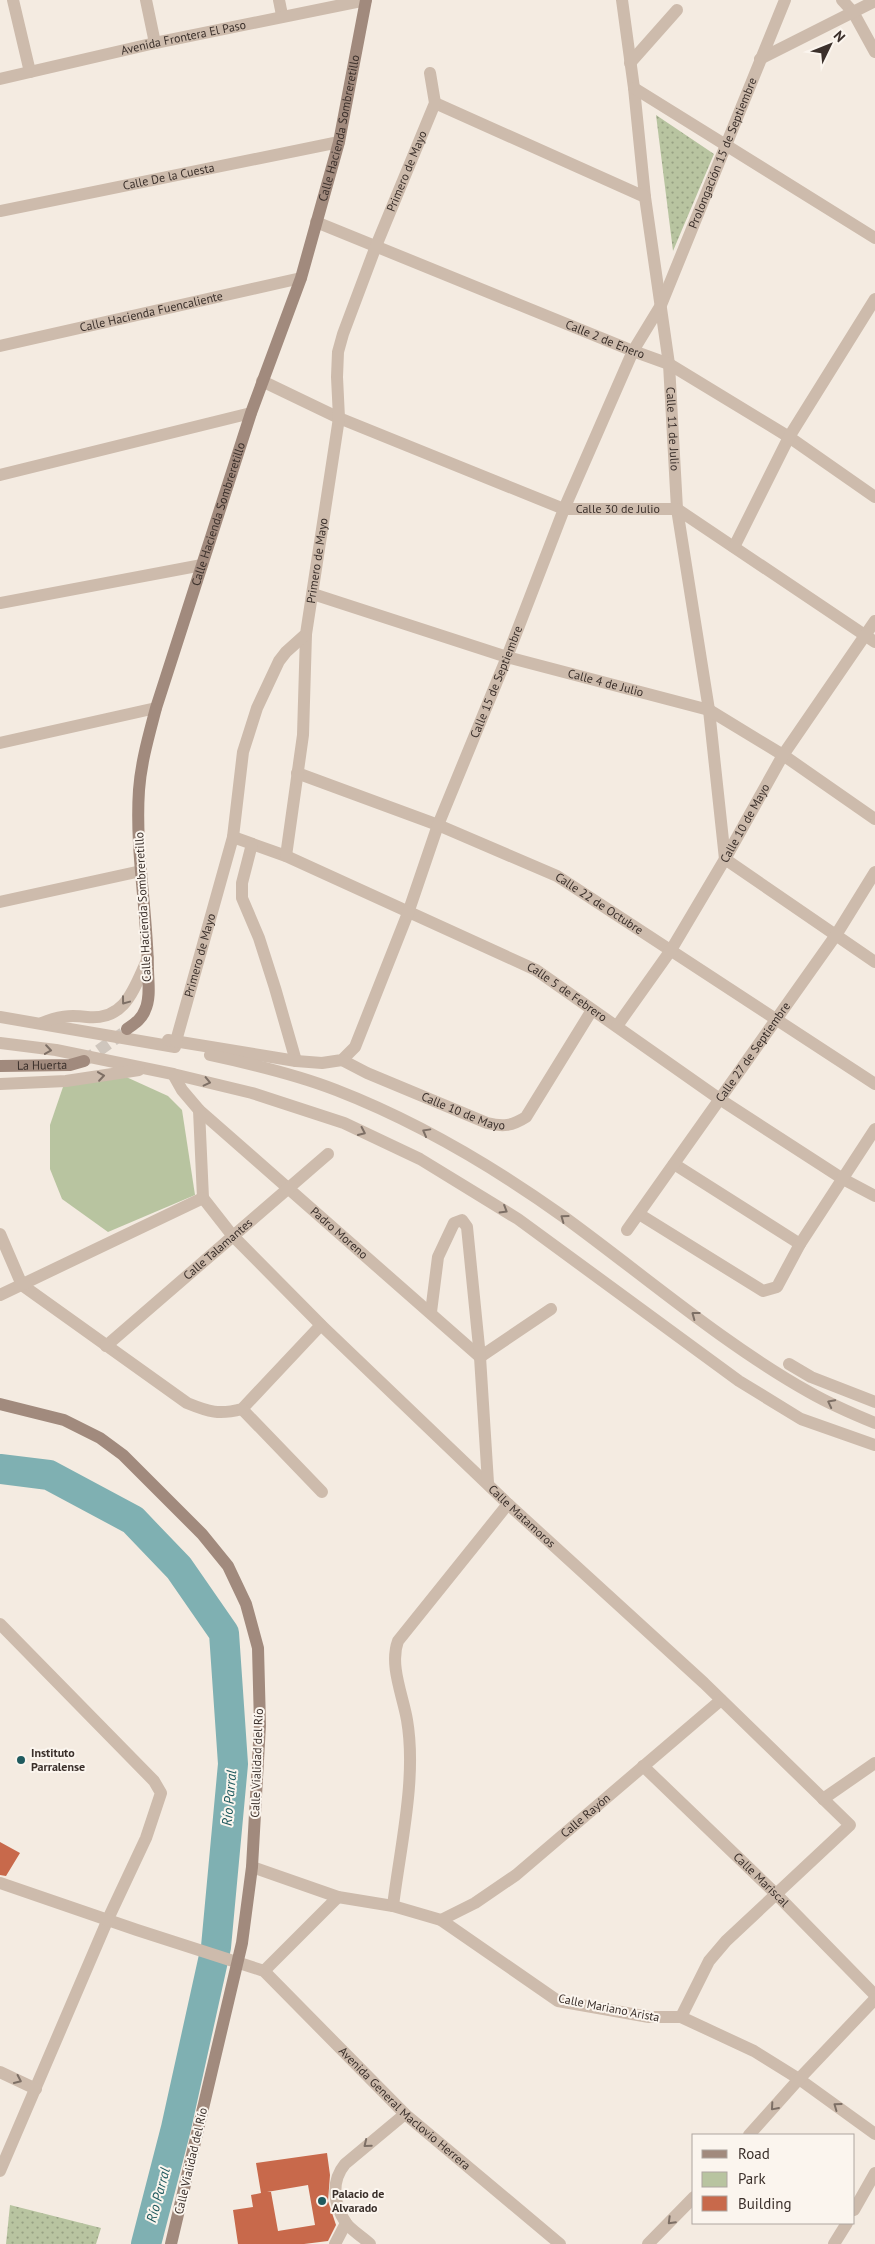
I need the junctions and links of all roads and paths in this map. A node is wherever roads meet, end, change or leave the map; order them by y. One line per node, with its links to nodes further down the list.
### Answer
1 (13, 0): 16 (street)
2 (146, 0): 12 (street)
3 (279, 0): 11 (street)
4 (366, 0): 11 (street, Avenida Frontera El Paso); 21 (street, Calle Hacienda Sombreretillo)
5 (622, 0): 15 (street, Calle 11 de Julio)
6 (785, 0): 14 (street, Prolongación 15 de Septiembre)
7 (842, 0): 10 (street)
8 (875, 1): 10 (street)
9 (677, 10): 15 (street)
10 (853, 12): 13 (street); 14 (street)
11 (282, 15): 12 (street, Avenida Frontera El Paso)
12 (155, 43): 16 (street, Avenida Frontera El Paso)
13 (875, 52)
14 (760, 59): 22 (street, Prolongación 15 de Septiembre)
15 (630, 62): 19 (street, Calle 11 de Julio)
16 (30, 72): 18 (street, Avenida Frontera El Paso)
17 (430, 73): 20 (street)
18 (0, 79)
19 (634, 88): 22 (street); 23 (street, Calle 11 de Julio)
20 (435, 103): 23 (street); 27 (street, Primero de Mayo)
21 (339, 142): 24 (street, Calle De la Cuesta); 25 (street, Calle Hacienda Sombreretillo)
22 (725, 144): 26 (street); 29 (street, Prolongación 15 de Septiembre)
23 (645, 197): 29 (street, Calle 11 de Julio)
24 (0, 211)
25 (316, 222): 27 (street, Calle 2 de Enero); 28 (street, Calle Hacienda Sombreretillo)
26 (875, 238)
27 (376, 246): 32 (street, Calle 2 de Enero); 36 (street, Primero de Mayo)
28 (301, 278): 31 (street, Calle Hacienda Fuencaliente); 34 (street, Calle Hacienda Sombreretillo)
29 (660, 305): 32 (street, Calle 15 de Septiembre); 33 (street, Calle 11 de Julio)
30 (873, 305): 37 (street)
31 (0, 346)
32 (632, 351): 33 (street, Calle 2 de Enero); 40 (street, Calle 15 de Septiembre)
33 (669, 364): 37 (street, Calle 2 de Enero); 41 (street, Calle 11 de Julio)
34 (262, 381): 35 (street, Calle Hacienda Sombreretillo); 36 (street, Calle 30 de Julio)
35 (251, 412): 38 (street); 43 (street, Calle Hacienda Sombreretillo)
36 (339, 418): 40 (street, Calle 30 de Julio); 44 (street, Primero de Mayo)
37 (789, 437): 39 (street, Calle 2 de Enero); 42 (street)
38 (0, 475)
39 (875, 496)
40 (564, 509): 41 (street, Calle 30 de Julio); 49 (street, Calle 15 de Septiembre)
41 (677, 510): 42 (street, Calle 30 de Julio); 51 (street, Calle 11 de Julio)
42 (734, 547): 48 (street, Calle 30 de Julio)
43 (202, 565): 45 (street); 50 (street, Calle Hacienda Sombreretillo)
44 (313, 594): 47 (street, Primero de Mayo); 49 (street, Calle 4 de Julio)
45 (0, 603)
46 (875, 621): 48 (street, Calle 10 de Mayo)
47 (306, 634): 54 (street); 57 (street, Primero de Mayo)
48 (870, 639): 53 (street, Calle 10 de Mayo)
49 (507, 657): 51 (street, Calle 4 de Julio); 56 (street, Calle 15 de Septiembre)
50 (156, 708): 52 (street); 61 (street, Calle Hacienda Sombreretillo)
51 (709, 710): 53 (street, Calle 4 de Julio); 60 (street, Calle 11 de Julio)
52 (0, 743)
53 (783, 755): 55 (street, Calle 4 de Julio); 60 (street, Calle 10 de Mayo)
54 (298, 773): 56 (street, Calle 22 de Octubre); 59 (street)
55 (875, 819)
56 (438, 825): 64 (street, Calle 15 de Septiembre); 66 (street, Calle 22 de Octubre)
57 (233, 837): 58 (street, Calle 5 de Febrero); 78 (street, Primero de Mayo)
58 (252, 844): 59 (street, Calle 5 de Febrero); 78 (street)
59 (286, 856): 64 (street, Calle 5 de Febrero)
60 (725, 859): 65 (street); 66 (street, Calle 10 de Mayo)
61 (142, 871): 63 (street); 67 (street, Calle Hacienda Sombreretillo)
62 (875, 872): 65 (street, Calle 27 de Septiembre)
63 (0, 902)
64 (408, 913): 69 (street, Calle 5 de Febrero); 76 (street, Calle 15 de Septiembre)
65 (836, 935): 68 (street); 71 (street, Calle 27 de Septiembre)
66 (671, 950): 71 (street, Calle 22 de Octubre); 73 (street, Calle 10 de Mayo)
67 (148, 958): 72 (street, one-way to 72); 74 (street, Calle Hacienda Sombreretillo)
68 (875, 962)
69 (592, 1010): 73 (street, Calle 5 de Febrero); 76 (street, Calle 10 de Mayo)
70 (0, 1018): 72 (street)
71 (777, 1020): 83 (street, Calle 22 de Octubre); 84 (street, Calle 27 de Septiembre)
72 (40, 1024): 109 (street, one-way to 72)
73 (618, 1026): 84 (street, Calle 5 de Febrero)
74 (127, 1030)
75 (0, 1043): 80 (street, one-way to 80)
76 (342, 1060): 78 (street)
77 (84, 1061): 79 (street, La Huerta)
78 (296, 1061)
79 (0, 1066)
80 (148, 1069): 81 (street); 82 (street, one-way to 80)
81 (173, 1074): 85 (street, Padro Moreno); 110 (street, one-way to 110)
82 (0, 1084)
83 (875, 1084)
84 (720, 1100): 88 (street, Calle 27 de Septiembre); 89 (street, Calle 5 de Febrero)
85 (199, 1110): 90 (street, Padro Moreno); 92 (street)
86 (875, 1129): 89 (street)
87 (328, 1154): 90 (street, Calle Talamantes)
88 (674, 1164): 93 (street, Calle 27 de Septiembre); 97 (street)
89 (843, 1179): 91 (street, Calle 5 de Febrero); 97 (street)
90 (287, 1189): 96 (street, Calle Talamantes); 101 (street, Padro Moreno)
91 (875, 1196)
92 (203, 1198): 96 (street, Calle Matamoros); 98 (street)
93 (639, 1214): 94 (street, Calle 27 de Septiembre); 97 (street)
94 (627, 1230)
95 (0, 1234): 98 (street)
96 (232, 1235): 102 (street, Calle Matamoros); 103 (street, Calle Talamantes)
97 (800, 1244)
98 (22, 1284): 99 (street); 103 (street)
99 (0, 1295)
100 (550, 1309): 104 (street)
101 (431, 1312): 104 (street, Padro Moreno); 104 (street)
102 (321, 1326): 108 (street); 111 (street, Calle Matamoros)
103 (106, 1346): 108 (street)
104 (480, 1357): 111 (street)
105 (789, 1364): 106 (street)
106 (875, 1402)
107 (0, 1404): 119 (street, Calle Vialidad del Río)
108 (242, 1409): 112 (street)
109 (875, 1423)
110 (875, 1446)
111 (488, 1484): 113 (street, Calle Matamoros)
112 (322, 1492)
113 (508, 1504): 115 (street, Calle Matamoros); 123 (street)
114 (0, 1624): 124 (street)
115 (721, 1700): 117 (street, Calle Rayón); 118 (street, Calle Matamoros)
116 (875, 1763): 118 (street)
117 (643, 1766): 121 (street, Calle Mariscal); 125 (street, Calle Rayón)
118 (823, 1799): 121 (street, Calle Matamoros)
119 (252, 1867): 122 (street, Calle Mariano Arista); 142 (street, Calle Vialidad del Río)
120 (0, 1883): 124 (street)
121 (776, 1894): 127 (street, Calle Mariscal); 129 (street)
122 (338, 1897): 123 (street, Calle Mariano Arista); 126 (street)
123 (393, 1906): 125 (street, Calle Mariano Arista)
124 (108, 1919): 126 (street); 132 (street)
125 (440, 1920): 129 (street, Calle Mariano Arista)
126 (259, 1969): 133 (street, Avenida General Maclovio Herrera)
127 (875, 1995)
128 (875, 1999): 131 (street)
129 (681, 2017): 131 (street, Calle Mariano Arista)
130 (0, 2072): 132 (street, one-way to 132)
131 (799, 2079): 134 (street, one-way to 134); 135 (street, Calle Mariano Arista, one-way to 131)
132 (36, 2089): 136 (street)
133 (405, 2114): 140 (street, one-way to 140); 145 (street, Avenida General Maclovio Herrera)
134 (750, 2134)
135 (875, 2134)
136 (0, 2171)
137 (875, 2173): 139 (street)
138 (692, 2199): 146 (street, one-way to 146)
139 (855, 2208)
140 (346, 2223): 143 (street); 144 (street)
141 (846, 2224): 147 (street)
142 (171, 2244)
143 (335, 2244)
144 (370, 2244)
145 (560, 2244)
146 (648, 2244)
147 (834, 2244)

